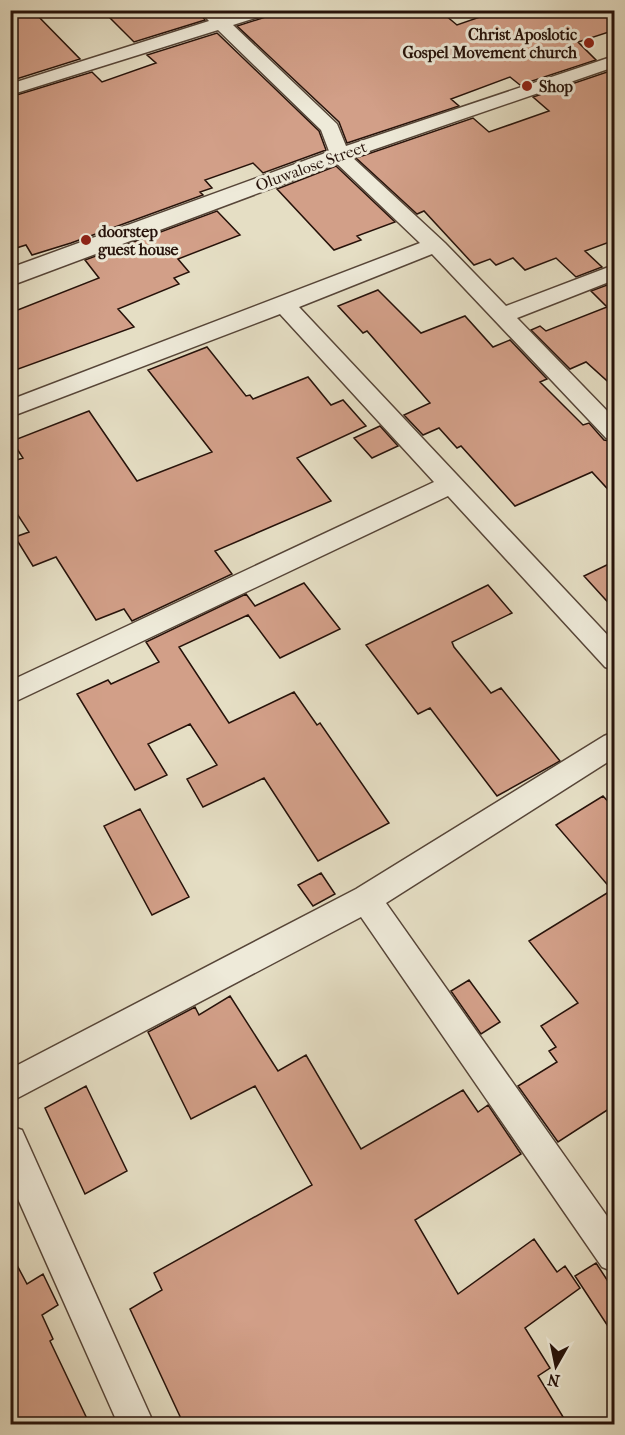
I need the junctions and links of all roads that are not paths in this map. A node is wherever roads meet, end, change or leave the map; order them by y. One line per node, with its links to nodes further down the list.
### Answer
1 (207, 10): 3 (street)
2 (262, 10): 3 (street)
3 (222, 23): 5 (street); 6 (street)
4 (615, 61): 6 (street, Oluwalose Street)
5 (10, 90)
6 (339, 154): 7 (street); 9 (street, Oluwalose Street)
7 (434, 244): 10 (street); 11 (street)
8 (615, 272): 11 (street)
9 (10, 279)
10 (284, 305): 12 (street); 14 (street)
11 (501, 316): 13 (street)
12 (10, 409)
13 (615, 432)
14 (449, 485): 15 (street); 16 (street)
15 (615, 659)
16 (10, 693)
17 (615, 744): 18 (street)
18 (366, 899): 19 (street); 21 (street)
19 (10, 1086)
20 (10, 1142): 22 (street)
21 (615, 1256)
22 (136, 1425)

